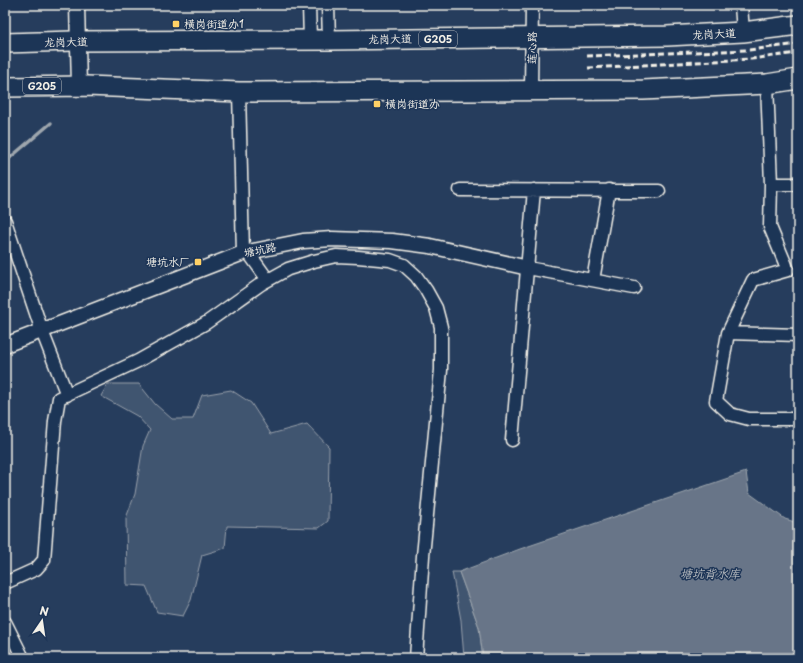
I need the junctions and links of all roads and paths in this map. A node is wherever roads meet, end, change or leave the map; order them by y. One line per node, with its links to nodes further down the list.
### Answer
1 (77, 5): 11 (street)
2 (309, 5): 9 (street)
3 (328, 5): 10 (street)
4 (532, 5): 8 (street, 莲心路)
5 (741, 5): 7 (street)
6 (798, 24): 7 (highway, 龙岗大道 / G205)
7 (743, 32): 8 (highway, 龙岗大道 / G205)
8 (532, 38): 10 (highway, 龙岗大道 / G205); 17 (street, 莲心路)
9 (310, 40): 10 (highway, 龙岗大道 / G205); 11 (highway, 龙岗大道 / G205)
10 (329, 40)
11 (78, 41): 12 (highway, 龙岗大道 / G205); 15 (street)
12 (5, 43)
13 (798, 79): 14 (highway, G205)
14 (767, 84): 17 (highway, G205); 19 (street)
15 (79, 86): 16 (highway, G205); 18 (highway, G205)
16 (5, 87)
17 (531, 91): 18 (highway, G205)
18 (240, 92): 26 (street)
19 (771, 184): 20 (street); 28 (street)
20 (798, 184)
21 (460, 190): 22 (street)
22 (534, 190): 23 (street); 27 (street)
23 (609, 190): 24 (street); 30 (street)
24 (659, 191)
25 (5, 221): 32 (street)
26 (245, 252): 27 (street, 塘坑路); 29 (street); 32 (street, 塘坑路)
27 (528, 268): 30 (street); 38 (street)
28 (793, 270): 33 (street)
29 (268, 280): 36 (street); 42 (street)
30 (593, 280): 31 (street)
31 (634, 288)
32 (42, 332): 35 (street, 塘坑路); 36 (street)
33 (728, 334): 34 (street); 37 (street)
34 (798, 335)
35 (5, 345)
36 (67, 395): 39 (street)
37 (798, 420)
38 (512, 440)
39 (5, 583)
40 (5, 622): 41 (street)
41 (23, 658)
42 (416, 658)

